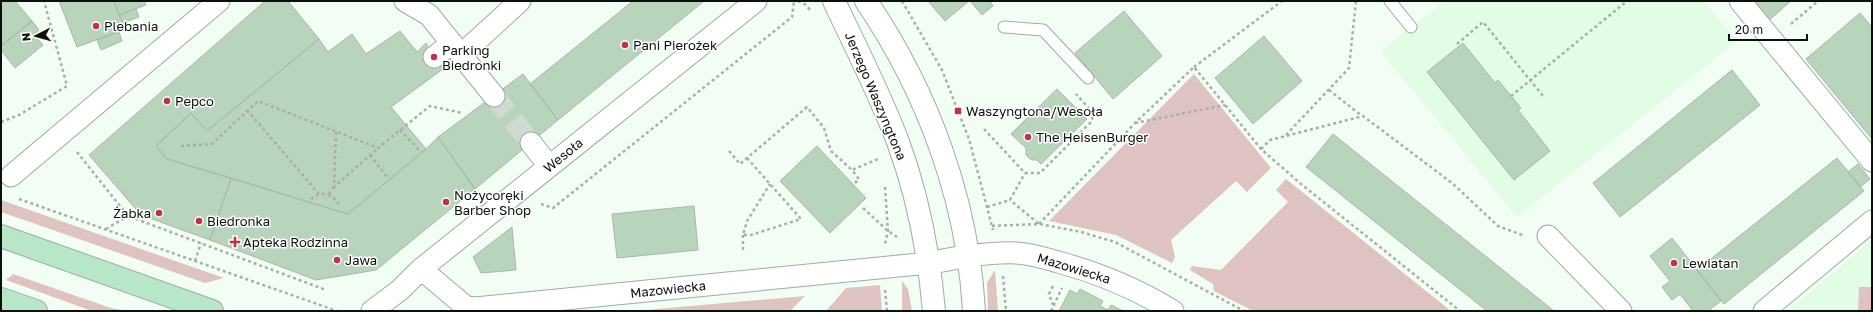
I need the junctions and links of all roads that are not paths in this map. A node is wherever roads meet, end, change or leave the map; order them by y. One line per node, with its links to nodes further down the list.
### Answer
1 (219, 1): 18 (street)
2 (405, 1): 11 (street)
3 (520, 1): 11 (street)
4 (756, 1): 17 (street, Wesoła)
5 (834, 1): 23 (street, Jerzego Waszyngtona)
6 (866, 1): 22 (street)
7 (1390, 1): 10 (lane)
8 (1740, 1): 16 (street)
9 (1004, 27): 13 (lane)
10 (1411, 27)
11 (457, 49): 12 (street); 14 (street)
12 (434, 57)
13 (1088, 78)
14 (494, 96)
15 (531, 143): 17 (street)
16 (1872, 161)
17 (550, 166): 24 (street, Wesoła)
18 (11, 176)
19 (1872, 222): 35 (street)
20 (1548, 236): 34 (street)
21 (7, 244): 28 (main road)
22 (967, 256): 23 (street); 32 (street); 33 (street, Mazowiecka)
23 (929, 263): 24 (street, Mazowiecka); 31 (street, Jerzego Waszyngtona)
24 (421, 269): 25 (street, Wesoła)
25 (400, 290): 29 (street, Wesoła); 30 (street)
26 (1, 298): 27 (main road)
27 (36, 311)
28 (212, 311)
29 (372, 311)
30 (394, 311)
31 (934, 311)
32 (974, 311)
33 (1173, 311)
34 (1621, 311)
35 (1764, 311)

